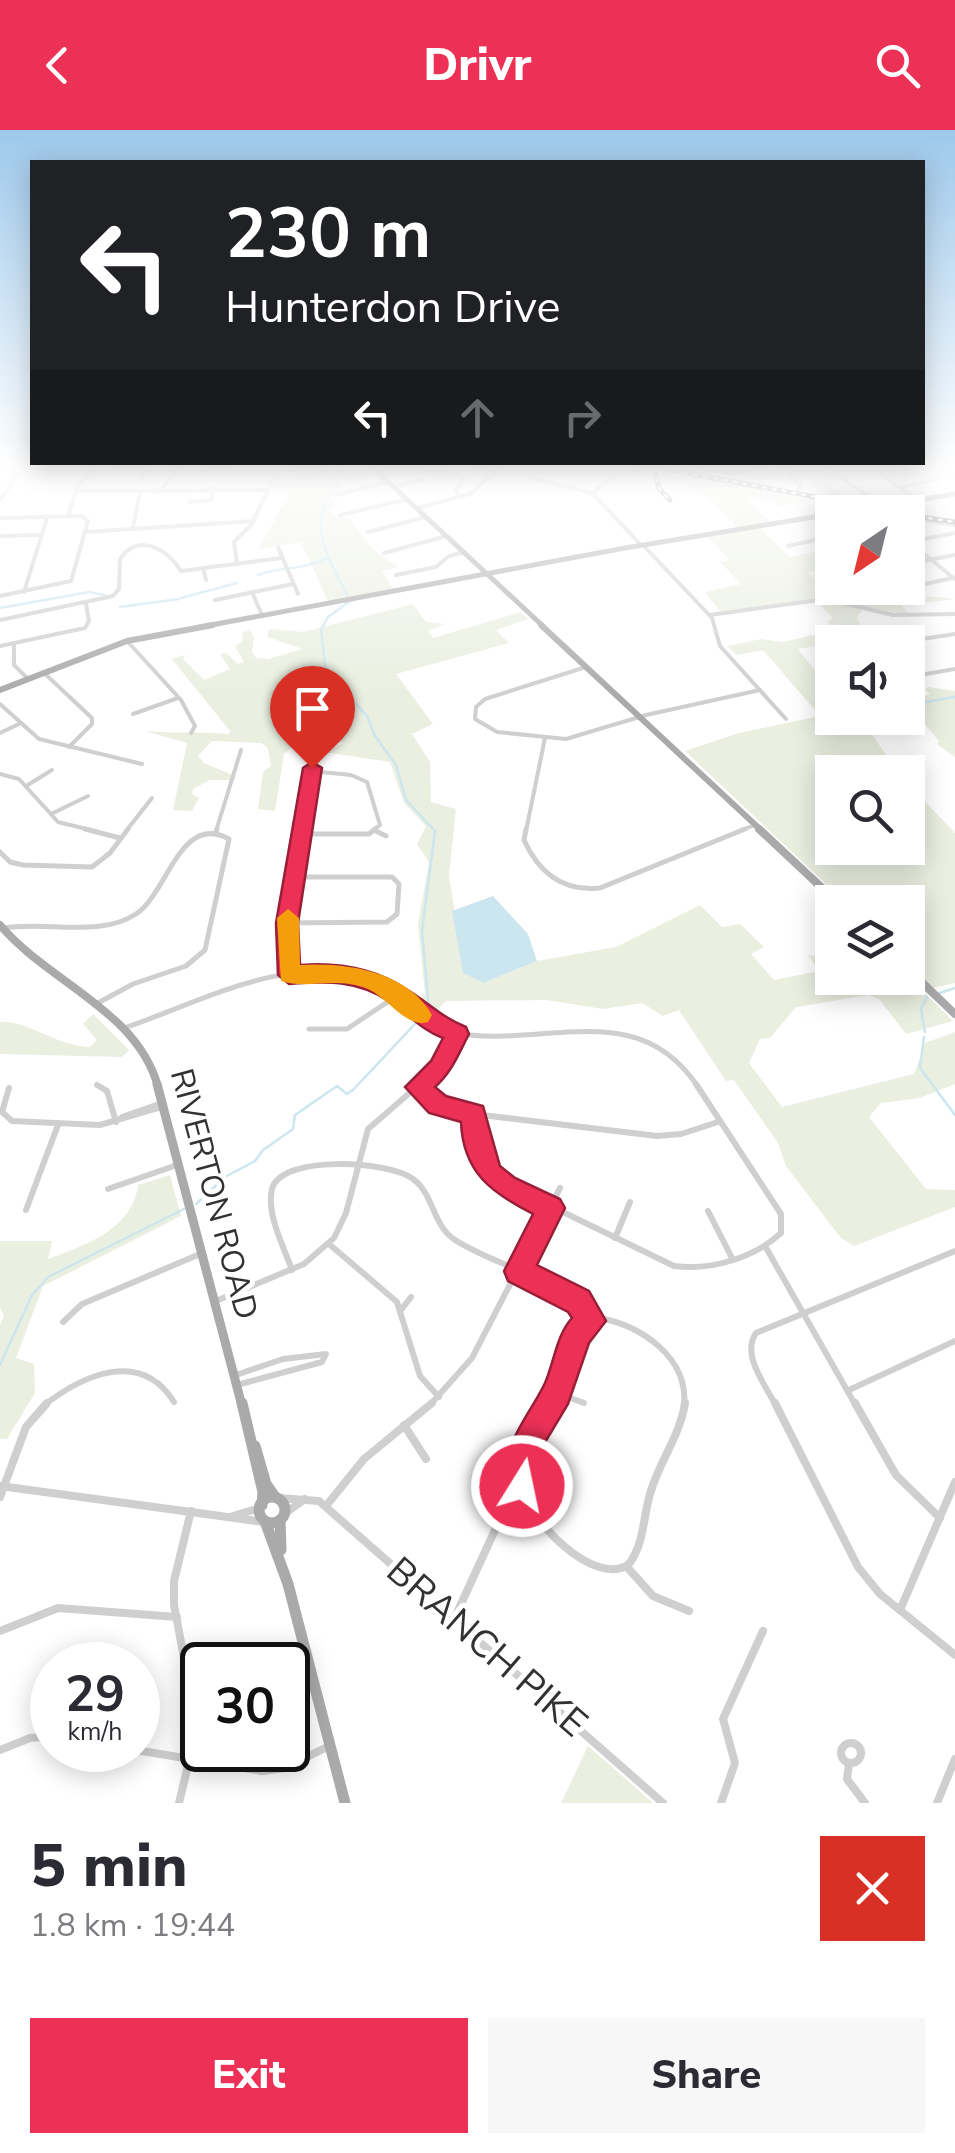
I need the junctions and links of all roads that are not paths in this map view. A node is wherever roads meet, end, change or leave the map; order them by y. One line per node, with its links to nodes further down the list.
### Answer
1 (40, 541): 27 (street)
2 (83, 541): 27 (street)
3 (235, 541): 19 (street)
4 (427, 541): 12 (street)
5 (452, 541): 13 (main road)
6 (638, 541): 9 (street)
7 (666, 541): 9 (main road)
8 (810, 541): 10 (street)
9 (642, 545): 22 (main road); 35 (street)
10 (788, 546)
11 (278, 547): 16 (street)
12 (384, 552)
13 (464, 552): 21 (street); 22 (main road)
14 (925, 555): 17 (street)
15 (955, 556): 17 (street)
16 (282, 558): 19 (street); 25 (street)
17 (931, 560): 18 (street); 23 (street)
18 (925, 561)
19 (237, 564): 20 (street)
20 (203, 568): 24 (street); 32 (street)
21 (396, 574)
22 (487, 574): 34 (main road); 42 (main road)
23 (954, 578): 26 (street)
24 (206, 580)
25 (292, 584): 28 (street); 29 (street)
26 (925, 584)
27 (24, 592): 30 (street)
28 (252, 592): 31 (street); 34 (street)
29 (298, 594)
30 (0, 596)
31 (215, 600)
32 (86, 604): 36 (street); 40 (street)
33 (955, 614): 35 (street)
34 (262, 615): 39 (main road)
35 (710, 615): 48 (street)
36 (0, 620)
37 (955, 634): 38 (street)
38 (925, 639)
39 (127, 642): 44 (main road); 49 (street)
40 (14, 643): 41 (street); 46 (street)
41 (0, 646)
42 (586, 666): 52 (main road); 57 (street)
43 (955, 669): 45 (street)
44 (43, 672): 46 (main road); 58 (street)
45 (925, 675)
46 (28, 678): 47 (main road)
47 (0, 690)
48 (760, 690): 52 (street); 53 (street)
49 (178, 698): 51 (street); 56 (street)
50 (0, 704): 54 (street)
51 (133, 714)
52 (640, 716): 57 (street); 69 (main road)
53 (786, 719)
54 (20, 724): 55 (street); 58 (street)
55 (0, 733)
56 (191, 733)
57 (545, 738): 69 (street)
58 (69, 747): 61 (street)
59 (241, 750): 71 (street)
60 (319, 753): 63 (street)
61 (142, 764)
62 (52, 770): 65 (street)
63 (311, 771): 70 (street); 72 (street)
64 (0, 774): 65 (street)
65 (26, 786): 68 (street)
66 (88, 796): 68 (street)
67 (152, 798): 74 (street)
68 (50, 814): 74 (street)
69 (755, 824): 77 (main road)
70 (376, 831): 72 (street); 73 (street)
71 (216, 833): 79 (street); 83 (street)
72 (300, 834): 76 (street)
73 (386, 836)
74 (121, 838): 75 (street)
75 (0, 852)
76 (294, 877): 78 (street); 78 (street)
77 (819, 885)
78 (287, 923): 80 (street)
79 (1, 927): 83 (main road, RIVERTON ROAD)
80 (289, 975): 82 (street); 85 (street)
81 (925, 985): 84 (main road)
82 (398, 995): 86 (street); 87 (street)
83 (96, 1004): 85 (main road, RIVERTON ROAD)
84 (955, 1014)
85 (127, 1027): 91 (main road, RIVERTON ROAD)
86 (309, 1029)
87 (457, 1034): 89 (street); 94 (street)
88 (97, 1085): 93 (street)
89 (418, 1087): 92 (street); 97 (street)
90 (8, 1088): 95 (street)
91 (163, 1105): 93 (street); 96 (main road, RIVERTON ROAD)
92 (474, 1114): 94 (street); 101 (street)
93 (116, 1122): 95 (street)
94 (718, 1122): 106 (street)
95 (58, 1125): 102 (street)
96 (180, 1164): 99 (street); 107 (main road, RIVERTON ROAD)
97 (358, 1167): 105 (street); 110 (street); 111 (street)
98 (560, 1188): 101 (street)
99 (108, 1189)
100 (630, 1202): 104 (street)
101 (551, 1208): 104 (street); 111 (street)
102 (26, 1210)
103 (708, 1211): 109 (street)
104 (614, 1238): 109 (street)
105 (329, 1244): 110 (street); 114 (street)
106 (765, 1246): 109 (street); 115 (street)
107 (202, 1252): 113 (main road, RIVERTON ROAD); 117 (street)
108 (955, 1252): 115 (street)
109 (732, 1258)
110 (292, 1270): 113 (street)
111 (518, 1271): 116 (street); 122 (street)
112 (411, 1298): 114 (street)
113 (216, 1301): 119 (main road, RIVERTON ROAD)
114 (401, 1310): 122 (street)
115 (804, 1313): 120 (street); 143 (street)
116 (591, 1321): 121 (street); 141 (street)
117 (63, 1322)
118 (955, 1342): 120 (street)
119 (236, 1380): 119 (street); 125 (main road, RIVERTON ROAD)
120 (847, 1390): 139 (street)
121 (557, 1393): 124 (street); 130 (street)
122 (439, 1397): 126 (street)
123 (174, 1402): 129 (street)
124 (584, 1403)
125 (247, 1423): 132 (main road, RIVERTON ROAD); 134 (main road, RIVERTON ROAD)
126 (404, 1425): 127 (street); 135 (street)
127 (426, 1459)
128 (955, 1482): 139 (street)
129 (2, 1486): 131 (street); 136 (street)
130 (524, 1496): 141 (street); 146 (street)
131 (0, 1497)
132 (278, 1498): 133 (street, BRANCH PIKE); 134 (main road); 138 (main road, RIVERTON ROAD)
133 (308, 1498): 135 (street, BRANCH PIKE); 138 (street)
134 (261, 1506): 137 (street); 140 (main road, RIVERTON ROAD)
135 (326, 1506): 146 (street, BRANCH PIKE)
136 (191, 1511): 137 (street); 145 (street)
137 (230, 1516): 140 (street)
138 (282, 1517): 140 (main road); 142 (main road)
139 (940, 1518): 143 (street)
140 (265, 1523): 142 (main road)
141 (626, 1567): 144 (street)
142 (288, 1584): 152 (main road)
143 (900, 1610): 150 (street)
144 (688, 1611)
145 (177, 1617): 147 (street); 149 (street)
146 (456, 1617): 160 (street, BRANCH PIKE)
147 (0, 1631)
148 (762, 1631): 161 (street)
149 (182, 1642)
150 (955, 1654)
151 (30, 1738): 153 (street)
152 (330, 1745): 154 (street); 159 (main road)
153 (0, 1750)
154 (310, 1755)
155 (955, 1759): 163 (street)
156 (849, 1763): 162 (street)
157 (187, 1772): 158 (street)
158 (179, 1803)
159 (345, 1803)
160 (663, 1803)
161 (721, 1803)
162 (865, 1803)
163 (937, 1803)

